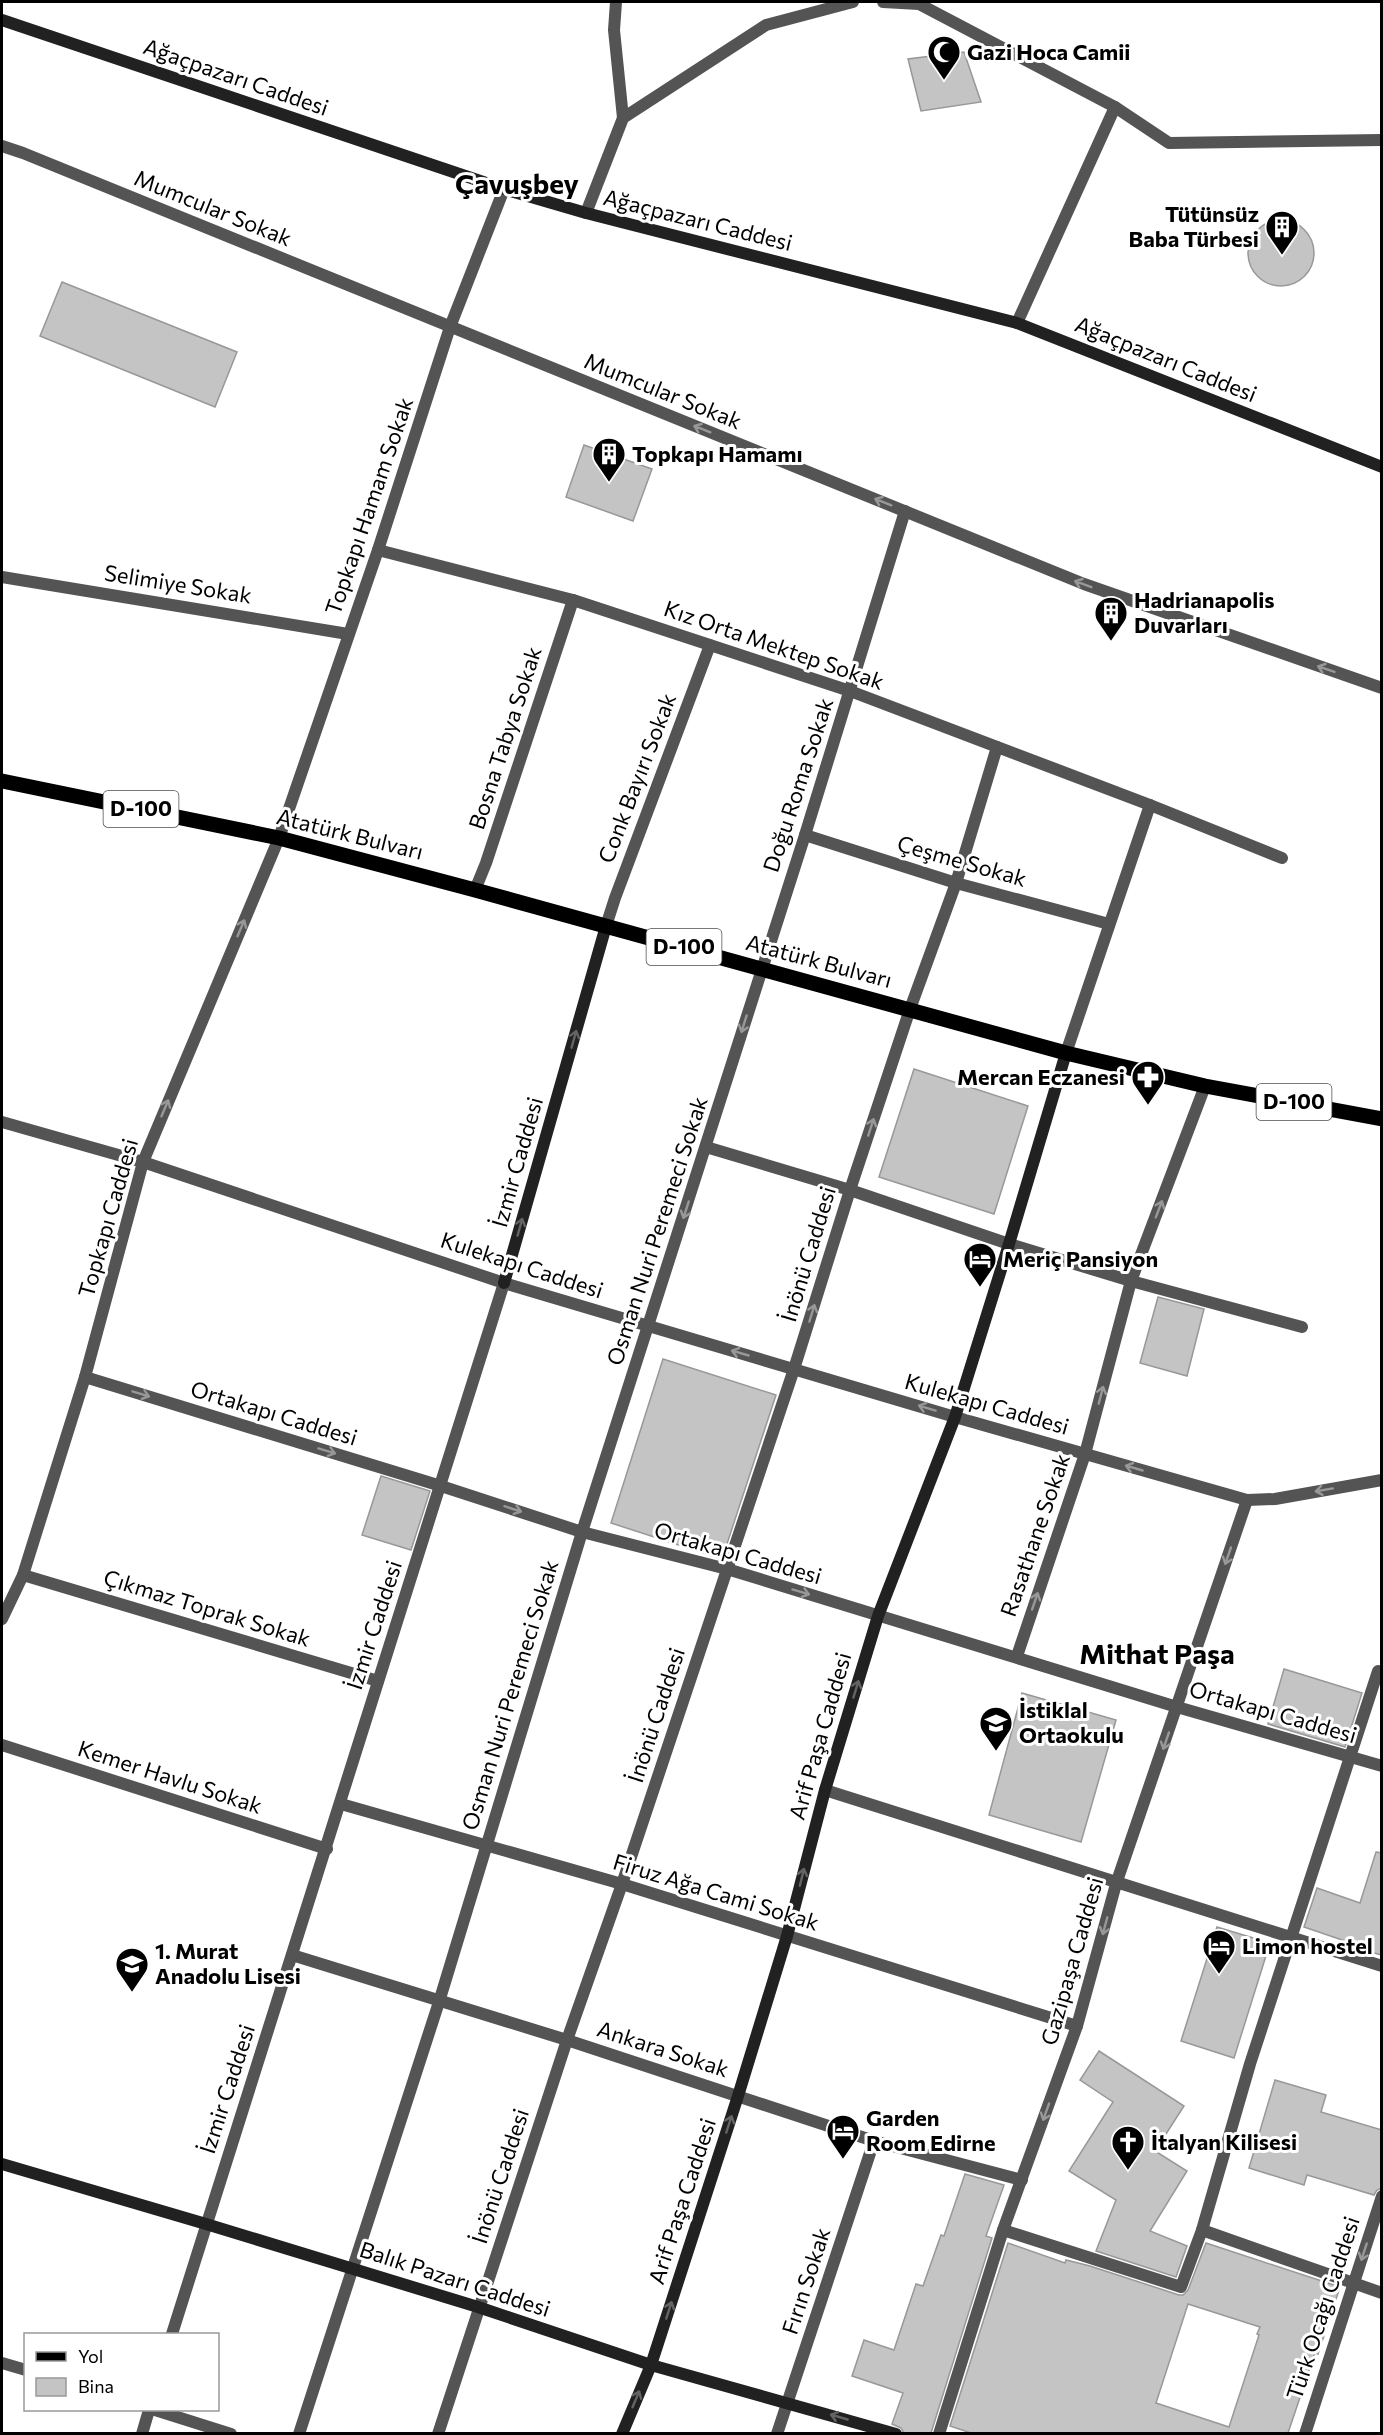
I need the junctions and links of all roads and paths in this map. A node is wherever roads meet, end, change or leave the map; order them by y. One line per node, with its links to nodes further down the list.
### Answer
1 (616, 2): 6 (street)
2 (853, 2): 6 (street)
3 (882, 2): 5 (street)
4 (2, 20): 9 (street, Ağaçpazarı Caddesi)
5 (1115, 106): 7 (street); 11 (street)
6 (623, 118): 10 (street)
7 (1382, 140)
8 (2, 146): 12 (street, Mumcular Sokak)
9 (504, 189): 10 (street, Ağaçpazarı Caddesi); 12 (street, Topkapı Hamam Sokak)
10 (586, 213): 11 (street, Ağaçpazarı Caddesi)
11 (1017, 322): 13 (street, Ağaçpazarı Caddesi)
12 (450, 327): 14 (street, Mumcular Sokak, one-way to 12); 15 (street, Topkapı Hamam Sokak)
13 (1382, 467)
14 (905, 512): 20 (street, Mumcular Sokak, one-way to 14); 21 (street, Doğu Roma Sokak)
15 (378, 549): 17 (street, Kız Orta Mektep Sokak); 18 (street, Topkapı Hamam Sokak)
16 (2, 577): 18 (street, Selimiye Sokak)
17 (573, 600): 19 (street, Kız Orta Mektep Sokak); 29 (street, Bosna Tabya Sokak)
18 (348, 634): 26 (street, Topkapı Hamam Sokak)
19 (710, 645): 21 (street, Kız Orta Mektep Sokak); 31 (street, Conk Bayırı Sokak)
20 (1382, 688)
21 (850, 691): 22 (street, Kız Orta Mektep Sokak); 25 (street, Doğu Roma Sokak)
22 (997, 747): 24 (street, Kız Orta Mektep Sokak); 28 (street, İnönü Caddesi)
23 (2, 781): 26 (main road, Atatürk Bulvarı / D-100)
24 (1150, 805): 27 (street, Kız Orta Mektep Sokak); 30 (street)
25 (805, 835): 28 (street, Çeşme Sokak); 32 (street, Doğu Roma Sokak)
26 (279, 838): 29 (main road, Atatürk Bulvarı / D-100); 39 (street, Topkapı Caddesi, one-way to 26)
27 (1282, 858)
28 (956, 883): 30 (street, Çeşme Sokak); 33 (street, İnönü Caddesi)
29 (475, 890): 31 (main road, Atatürk Bulvarı / D-100)
30 (1108, 924): 34 (street)
31 (606, 926): 32 (main road, Atatürk Bulvarı / D-100); 43 (street, İzmir Caddesi, one-way to 31)
32 (762, 969): 33 (main road, Atatürk Bulvarı / D-100); 38 (street, Osman Nuri Peremeci Sokak, one-way to 38)
33 (910, 1009): 34 (main road, Atatürk Bulvarı / D-100); 40 (street, İnönü Caddesi, one-way to 33)
34 (1066, 1053): 35 (main road, Atatürk Bulvarı / D-100); 41 (street, Arif Paşa Caddesi)
35 (1206, 1086): 36 (main road, Atatürk Bulvarı / D-100); 42 (street, Rasathane Sokak, one-way to 35)
36 (1382, 1119)
37 (2, 1122): 39 (street, Kulekapı Caddesi)
38 (706, 1147): 40 (street); 44 (street, Osman Nuri Peremeci Sokak, one-way to 44)
39 (143, 1162): 43 (street, Kulekapı Caddesi); 47 (street, Topkapı Caddesi)
40 (850, 1190): 41 (street); 46 (street, İnönü Caddesi, one-way to 40)
41 (1009, 1244): 42 (street); 48 (street, Arif Paşa Caddesi)
42 (1131, 1281): 45 (street); 49 (street, Rasathane Sokak, one-way to 42)
43 (504, 1283): 44 (street, Kulekapı Caddesi); 51 (street, İzmir Caddesi)
44 (649, 1326): 46 (street, Kulekapı Caddesi, one-way to 44); 53 (street, Osman Nuri Peremeci Sokak)
45 (1302, 1327)
46 (794, 1369): 48 (street, Kulekapı Caddesi, one-way to 46); 54 (street, İnönü Caddesi)
47 (85, 1377): 51 (street, Ortakapı Caddesi, one-way to 51); 55 (street, Topkapı Caddesi)
48 (955, 1417): 49 (street, Kulekapı Caddesi); 56 (street, Arif Paşa Caddesi)
49 (1085, 1454): 52 (street, Kulekapı Caddesi, one-way to 49); 58 (street, Rasathane Sokak, one-way to 49)
50 (1382, 1480): 52 (street, Kulekapı Caddesi, one-way to 52)
51 (441, 1486): 53 (street, Ortakapı Caddesi, one-way to 53); 60 (street, İzmir Caddesi)
52 (1246, 1500): 61 (street, Gazipaşa Caddesi, one-way to 61)
53 (582, 1532): 54 (street, Ortakapı Caddesi); 67 (street, Osman Nuri Peremeci Sokak)
54 (727, 1569): 56 (street, Ortakapı Caddesi, one-way to 56); 69 (street, İnönü Caddesi)
55 (23, 1575): 57 (street, Topkapı Caddesi); 60 (street, Çıkmaz Toprak Sokak)
56 (878, 1616): 58 (street, Ortakapı Caddesi); 65 (street, Arif Paşa Caddesi, one-way to 56)
57 (2, 1619)
58 (1017, 1656): 61 (street, Ortakapı Caddesi)
59 (1378, 1671): 63 (street)
60 (378, 1681): 66 (street, İzmir Caddesi)
61 (1177, 1707): 63 (street, Ortakapı Caddesi); 70 (street, Gazipaşa Caddesi, one-way to 70)
62 (2, 1745): 68 (street, Kemer Havlu Sokak)
63 (1352, 1756): 64 (street, Ortakapı Caddesi); 72 (street)
64 (1382, 1766)
65 (825, 1790): 70 (street); 71 (street, Arif Paşa Caddesi, one-way to 65)
66 (341, 1804): 67 (street, Firuz Ağa Cami Sokak); 68 (street, İzmir Caddesi)
67 (486, 1845): 69 (street, Firuz Ağa Cami Sokak); 75 (street, Osman Nuri Peremeci Sokak)
68 (327, 1849): 73 (street, İzmir Caddesi)
69 (622, 1884): 71 (street, Firuz Ağa Cami Sokak); 77 (street, İnönü Caddesi)
70 (1116, 1884): 72 (street); 76 (street, Gazipaşa Caddesi, one-way to 76)
71 (787, 1936): 76 (street, Firuz Ağa Cami Sokak); 78 (street, Arif Paşa Caddesi)
72 (1292, 1936): 74 (street); 85 (street)
73 (292, 1955): 75 (street, Ankara Sokak); 83 (street, İzmir Caddesi)
74 (1382, 1966)
75 (439, 2002): 77 (street, Ankara Sokak); 86 (street, Osman Nuri Peremeci Sokak)
76 (1077, 2026): 81 (street, Gazipaşa Caddesi, one-way to 81)
77 (567, 2040): 78 (street, Ankara Sokak); 89 (street, İnönü Caddesi)
78 (738, 2096): 79 (street, Ankara Sokak); 92 (street, Arif Paşa Caddesi, one-way to 78)
79 (874, 2141): 81 (street, Ankara Sokak); 94 (street, Fırın Sokak)
80 (2, 2164): 83 (street, Balık Pazarı Caddesi)
81 (1022, 2180): 84 (street, Gazipaşa Caddesi)
82 (1382, 2196): 87 (street, Türk Ocağı Caddesi, one-way to 87)
83 (206, 2224): 86 (street, Balık Pazarı Caddesi); 90 (street, İzmir Caddesi)
84 (1003, 2230): 85 (street); 104 (street, Gazipaşa Caddesi)
85 (1202, 2230): 87 (street)
86 (351, 2268): 89 (street, Balık Pazarı Caddesi); 99 (street, Osman Nuri Peremeci Sokak)
87 (1354, 2284): 88 (street); 105 (street, Türk Ocağı Caddesi)
88 (1382, 2293)
89 (478, 2307): 92 (street, Balık Pazarı Caddesi); 100 (street, İnönü Caddesi)
90 (172, 2333)
91 (2, 2363): 93 (street)
92 (651, 2365): 94 (street, Balık Pazarı Caddesi); 101 (street, Arif Paşa Caddesi, one-way to 92)
93 (24, 2369)
94 (788, 2403): 102 (street, Fırın Sokak); 103 (street, Balık Pazarı Caddesi, one-way to 94)
95 (148, 2411): 97 (street)
96 (161, 2411): 98 (street)
97 (142, 2433)
98 (231, 2433)
99 (299, 2433)
100 (438, 2433)
101 (622, 2433)
102 (777, 2433)
103 (896, 2433)
104 (939, 2433)
105 (1305, 2433)

